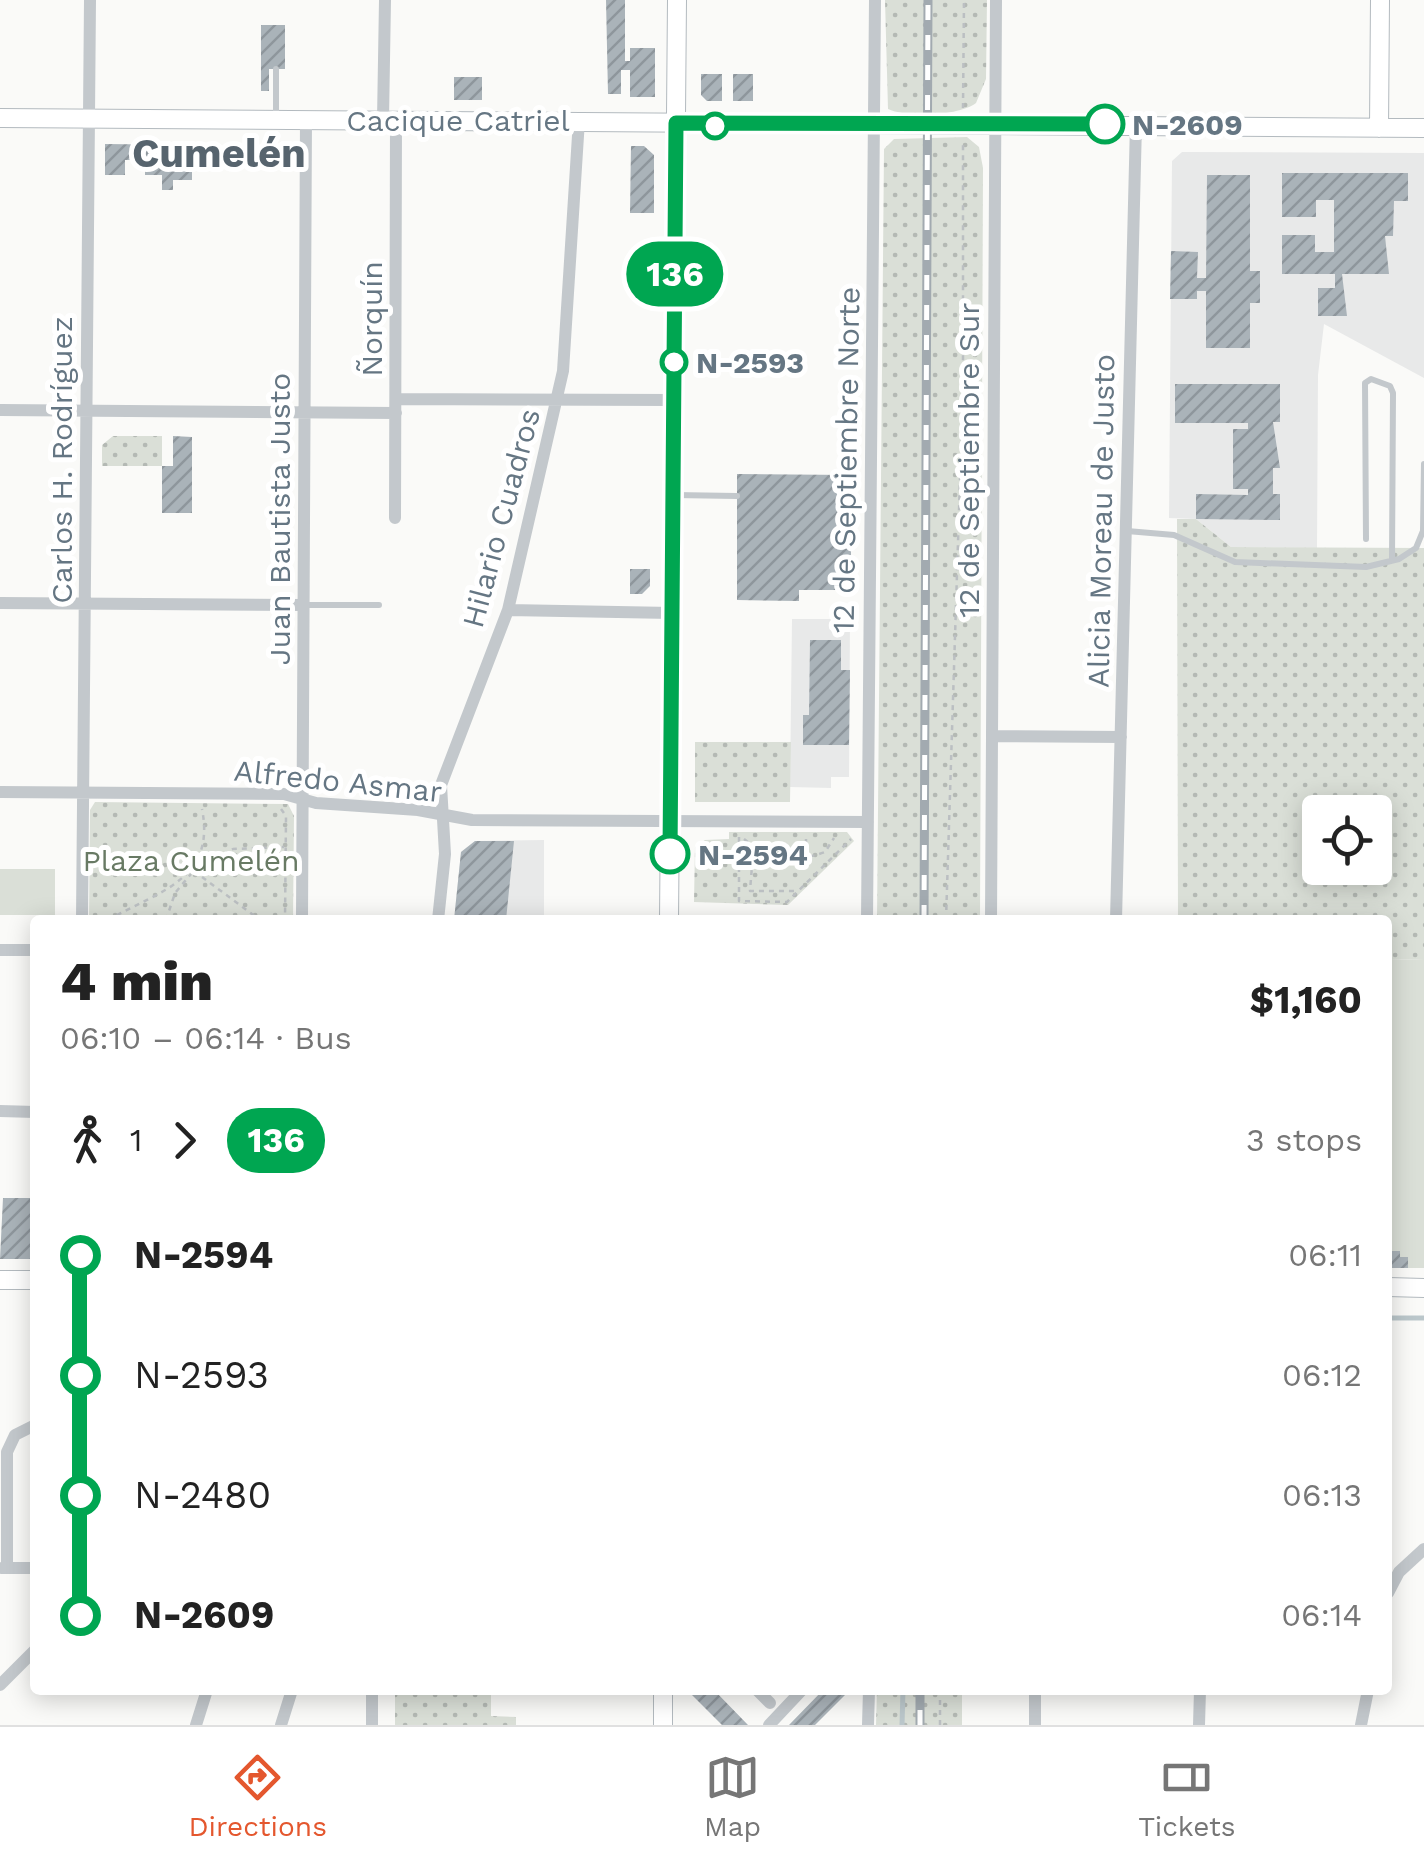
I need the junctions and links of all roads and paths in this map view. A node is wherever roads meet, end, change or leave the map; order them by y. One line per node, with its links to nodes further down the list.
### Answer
1 (90, 0): 11 (street, Carlos H. Rodríguez)
2 (384, 0): 14 (street)
3 (678, 0): 17 (street)
4 (875, 0): 19 (street, 12 de Septiembre Norte)
5 (964, 0): 9 (path)
6 (996, 0): 16 (street, 12 de Septiembre Sur)
7 (1380, 0): 20 (street)
8 (276, 69): 12 (lane)
9 (963, 110)
10 (0, 118): 11 (street, Cacique Catriel)
11 (88, 118): 12 (street, Cacique Catriel); 27 (street, Carlos H. Rodríguez)
12 (276, 119): 13 (street, Cacique Catriel)
13 (306, 119): 14 (street, Cacique Catriel); 28 (street, Juan Bautista Justo)
14 (390, 120): 15 (street, Cacique Catriel); 25 (street, Ñorquín)
15 (579, 120): 17 (street, Cacique Catriel); 23 (street, Hilario Cuadros)
16 (995, 122): 18 (street, Cacique Catriel); 19 (street, Cacique Catriel); 42 (street, 12 de Septiembre Sur)
17 (676, 123): 19 (street, Cacique Catriel); 24 (street)
18 (1136, 124): 20 (street, Cacique Catriel); 33 (street, Alicia Moreau de Justo)
19 (874, 126): 51 (street, 12 de Septiembre Norte)
20 (1378, 128): 21 (street, Cacique Catriel)
21 (1424, 128)
22 (963, 136): 69 (path)
23 (558, 400): 24 (street); 25 (street); 40 (street, Hilario Cuadros)
24 (674, 400): 30 (street)
25 (396, 406): 28 (street); 32 (street, Ñorquín)
26 (0, 410): 27 (street)
27 (86, 410): 28 (street); 37 (street, Carlos H. Rodríguez)
28 (304, 412): 38 (street, Juan Bautista Justo)
29 (1424, 464): 35 (lane)
30 (673, 496): 31 (lane); 41 (street)
31 (738, 496)
32 (396, 518)
33 (1126, 530): 35 (lane); 43 (street, Alicia Moreau de Justo)
34 (1366, 539): 35 (lane)
35 (1392, 560)
36 (0, 603): 37 (street)
37 (84, 604): 38 (street); 45 (street, Carlos H. Rodríguez)
38 (304, 605): 39 (lane); 46 (street, Juan Bautista Justo)
39 (379, 605)
40 (508, 610): 41 (street); 49 (street, Hilario Cuadros)
41 (672, 613): 50 (street)
42 (992, 736): 43 (street); 70 (street, 12 de Septiembre Sur)
43 (1121, 737): 71 (street, Alicia Moreau de Justo)
44 (0, 792): 45 (street, Alfredo Asmar)
45 (83, 792): 46 (street, Alfredo Asmar); 60 (street, Carlos H. Rodríguez)
46 (302, 799): 49 (street, Alfredo Asmar); 65 (street, Juan Bautista Justo)
47 (202, 808): 58 (path)
48 (266, 808): 56 (path)
49 (442, 815): 50 (street, Alfredo Asmar); 66 (street, Hilario Cuadros)
50 (670, 821): 51 (street, Alfredo Asmar); 67 (street)
51 (868, 822): 68 (street, 12 de Septiembre Norte)
52 (806, 835): 57 (path)
53 (835, 835): 57 (path)
54 (741, 837): 57 (path); 59 (path); 59 (path)
55 (851, 839): 59 (path)
56 (285, 847): 58 (path); 64 (path)
57 (806, 857)
58 (194, 871): 61 (path); 62 (path); 63 (path)
59 (798, 891)
60 (82, 915)
61 (117, 915)
62 (168, 915)
63 (253, 915)
64 (284, 915)
65 (302, 915)
66 (439, 915)
67 (669, 915)
68 (866, 915)
69 (946, 915)
70 (991, 915)
71 (1116, 915)
72 (0, 950): 73 (street)
73 (30, 950)
74 (0, 1112): 75 (street)
75 (30, 1112)
76 (0, 1280): 77 (street)
77 (30, 1280)
78 (1392, 1287): 79 (street)
79 (1424, 1288)
80 (30, 1428): 81 (street)
81 (3, 1474): 83 (street)
82 (1424, 1549): 85 (street)
83 (4, 1568): 84 (street)
84 (30, 1568)
85 (1392, 1585)
86 (30, 1655): 87 (street)
87 (0, 1686)
88 (206, 1695): 100 (street)
89 (290, 1695): 101 (street)
90 (372, 1695): 102 (street)
91 (664, 1695): 103 (street)
92 (763, 1695): 99 (street)
93 (797, 1695): 104 (street)
94 (869, 1695): 105 (street)
95 (940, 1695): 106 (path)
96 (1036, 1695): 107 (street)
97 (1200, 1695): 108 (street)
98 (1367, 1695): 109 (street)
99 (770, 1703)
100 (196, 1725)
101 (280, 1725)
102 (372, 1725)
103 (663, 1725)
104 (769, 1725)
105 (868, 1725)
106 (940, 1725)
107 (1035, 1725)
108 (1200, 1725)
109 (1361, 1725)

